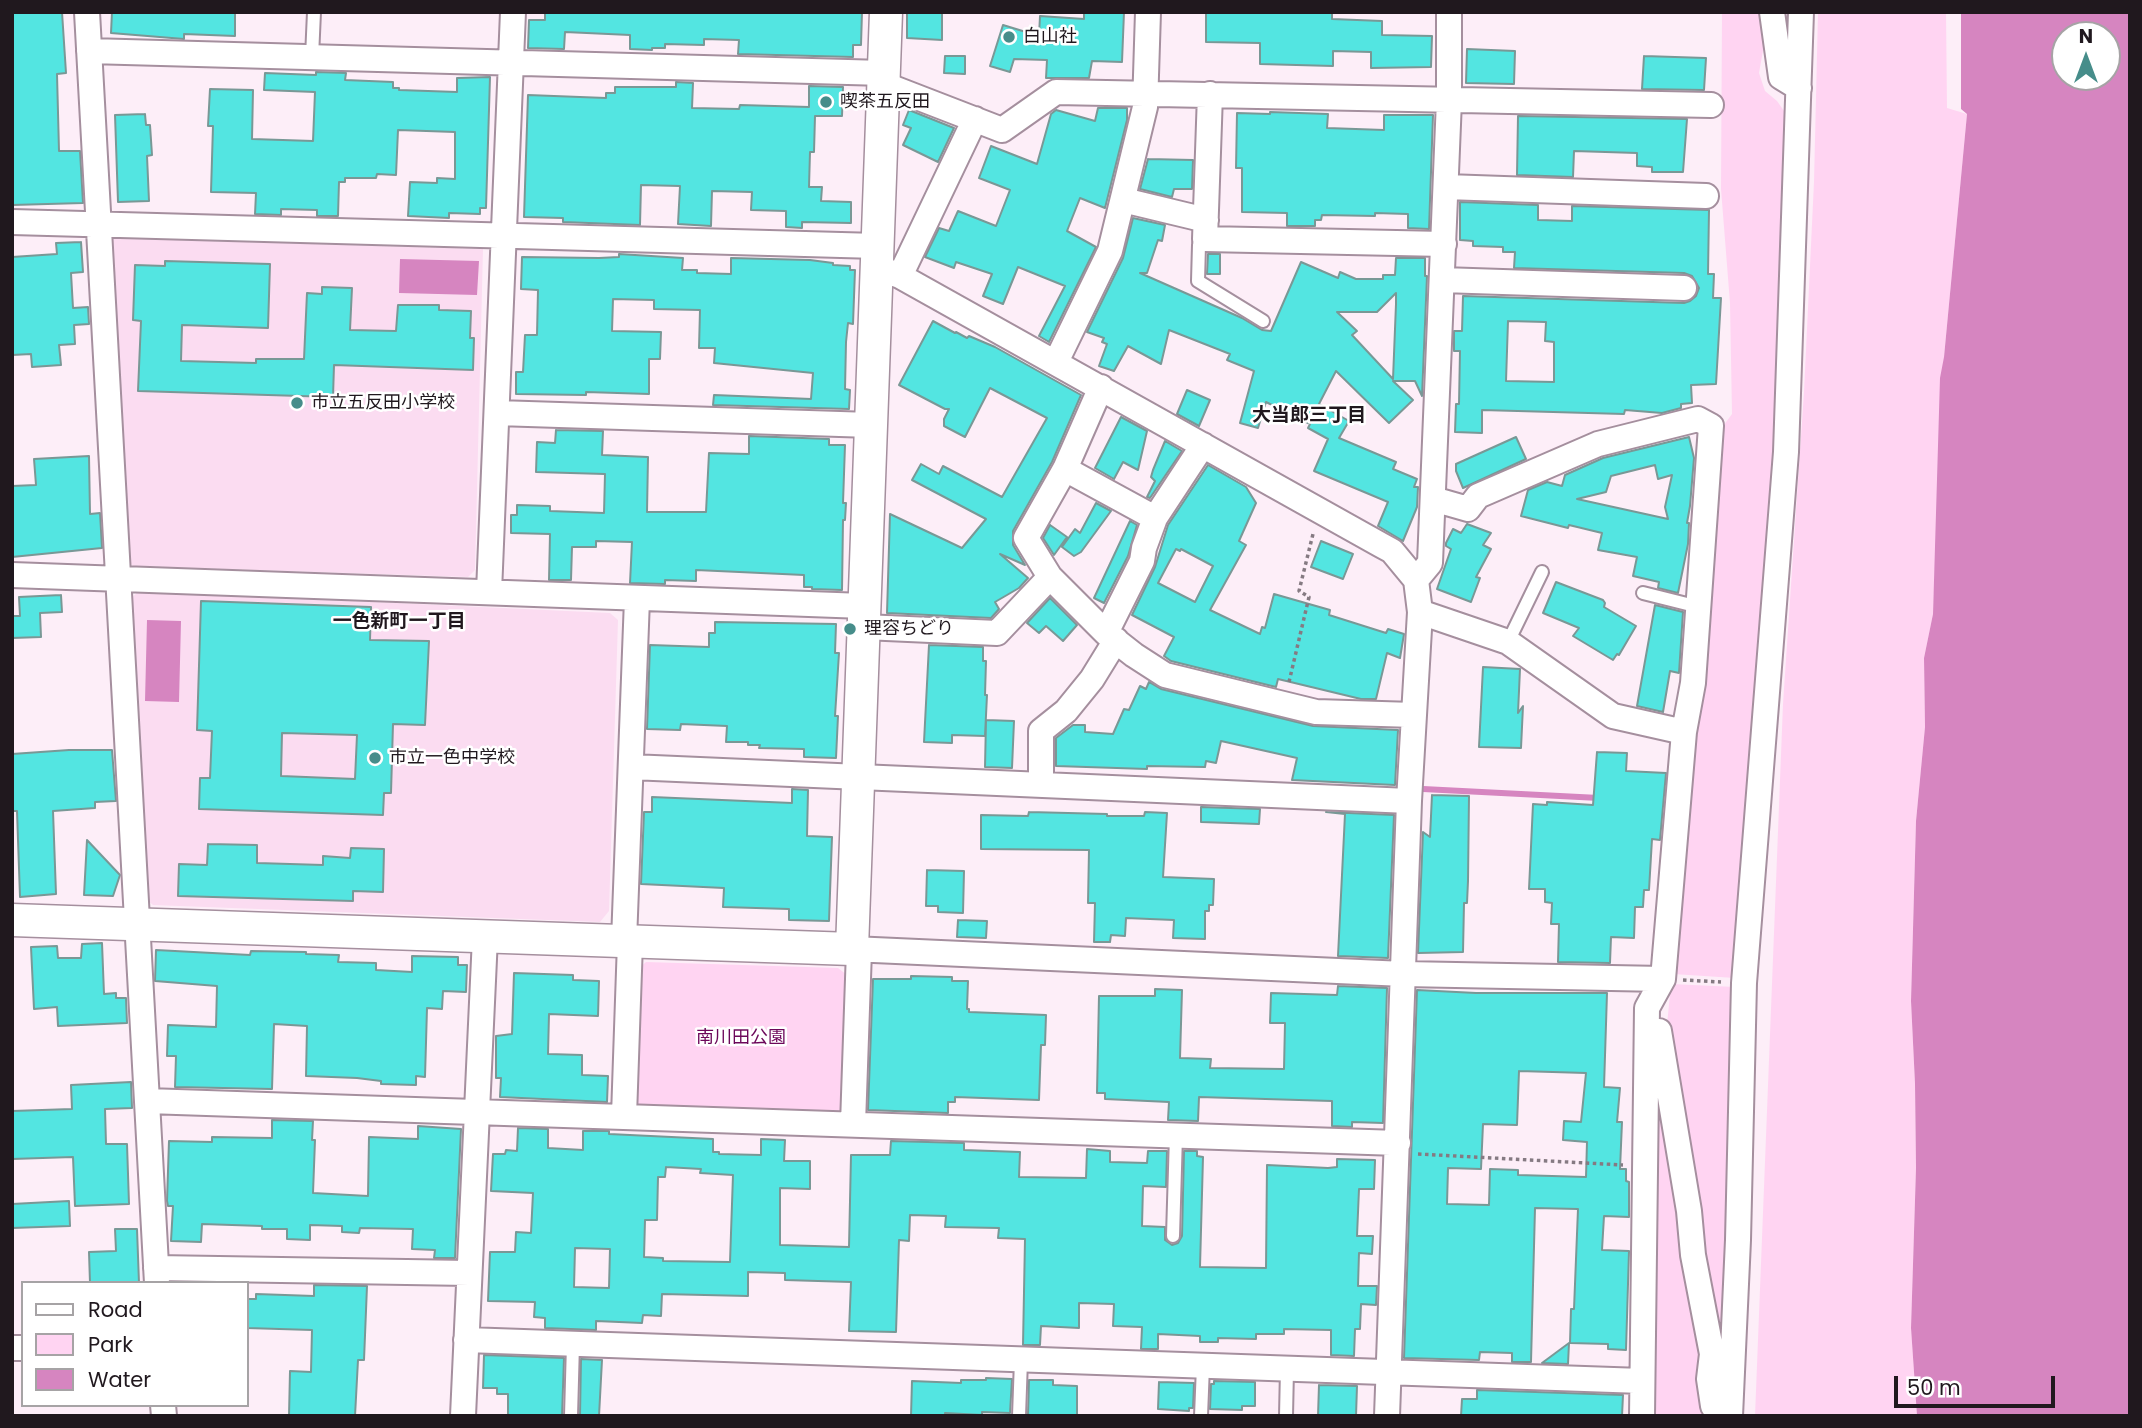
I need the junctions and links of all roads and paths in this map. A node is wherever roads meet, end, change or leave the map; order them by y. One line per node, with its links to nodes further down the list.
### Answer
1 (87, 12): 9 (street)
2 (314, 12): 10 (lane)
3 (513, 12): 11 (street)
4 (886, 12): 12 (street)
5 (1148, 12): 14 (street)
6 (1449, 12): 16 (street)
7 (1772, 12): 13 (street)
8 (1801, 12): 13 (street)
9 (89, 51): 10 (street); 23 (street)
10 (312, 57): 11 (street)
11 (511, 64): 12 (street); 25 (street)
12 (884, 79): 18 (street); 27 (street)
13 (1799, 88): 67 (street)
14 (1145, 93): 15 (street); 18 (street); 21 (street)
15 (1210, 94): 16 (street); 24 (street)
16 (1449, 100): 17 (street); 19 (street)
17 (1711, 105)
18 (975, 119): 27 (street)
19 (1446, 187): 20 (street); 26 (street)
20 (1706, 196)
21 (1123, 200): 24 (street); 31 (street)
22 (12, 222): 23 (street)
23 (99, 224): 25 (street); 43 (street)
24 (1206, 230): 26 (street); 30 (lane)
25 (504, 237): 27 (street); 33 (street)
26 (1444, 244): 28 (street)
27 (885, 263): 31 (street); 34 (street)
28 (1442, 280): 29 (street); 37 (street)
29 (1684, 288)
30 (1263, 321)
31 (1056, 362): 32 (street)
32 (1101, 387): 35 (street); 36 (street)
33 (496, 413): 34 (street); 45 (street)
34 (871, 425): 50 (street)
35 (1203, 445): 38 (street); 39 (street)
36 (1065, 469): 39 (street); 42 (street)
37 (1433, 499): 44 (street); 48 (street)
38 (1319, 510): 44 (street); 53 (path)
39 (1155, 518): 51 (street)
40 (1542, 572): 52 (lane)
41 (12, 575): 43 (street)
42 (1050, 577): 50 (street); 51 (street)
43 (118, 579): 45 (street); 61 (street)
44 (1416, 580): 49 (street)
45 (489, 592): 47 (street)
46 (1643, 593): 48 (lane)
47 (637, 599): 50 (street); 56 (street)
48 (1699, 607): 55 (street)
49 (1420, 612): 52 (street); 54 (street)
50 (864, 617): 57 (street)
51 (1111, 637): 53 (street); 58 (street)
52 (1508, 642): 55 (street)
53 (1284, 704): 54 (street)
54 (1414, 715): 59 (street)
55 (1684, 732): 66 (street)
56 (631, 767): 57 (street); 63 (street)
57 (858, 777): 58 (street); 64 (street)
58 (1041, 785): 59 (street)
59 (1409, 801): 65 (street)
60 (12, 920): 61 (street)
61 (137, 924): 62 (street); 69 (street)
62 (485, 937): 63 (street); 70 (street)
63 (627, 942): 64 (street); 71 (street)
64 (855, 950): 65 (street); 72 (street)
65 (1404, 974): 66 (street); 74 (street)
66 (1663, 979): 67 (path); 68 (street)
67 (1744, 983): 86 (street)
68 (1647, 1008): 75 (street); 86 (street)
69 (147, 1101): 70 (street); 78 (street)
70 (477, 1111): 71 (street); 77 (street)
71 (625, 1116): 72 (street)
72 (853, 1124): 73 (street)
73 (1176, 1135): 74 (street); 76 (lane)
74 (1397, 1148): 75 (path); 84 (street)
75 (1646, 1166): 85 (street)
76 (1173, 1236)
77 (469, 1273): 78 (street); 79 (street)
78 (156, 1275)
79 (466, 1340): 80 (street); 87 (street)
80 (573, 1344): 81 (street); 88 (lane)
81 (1021, 1360): 82 (street); 89 (lane)
82 (1203, 1366): 83 (street); 90 (lane)
83 (1287, 1369): 84 (street); 91 (lane)
84 (1389, 1373): 85 (street); 92 (street)
85 (1642, 1381): 93 (street)
86 (1730, 1413)
87 (463, 1416)
88 (571, 1416)
89 (1019, 1416)
90 (1201, 1416)
91 (1286, 1416)
92 (1387, 1416)
93 (1642, 1416)

